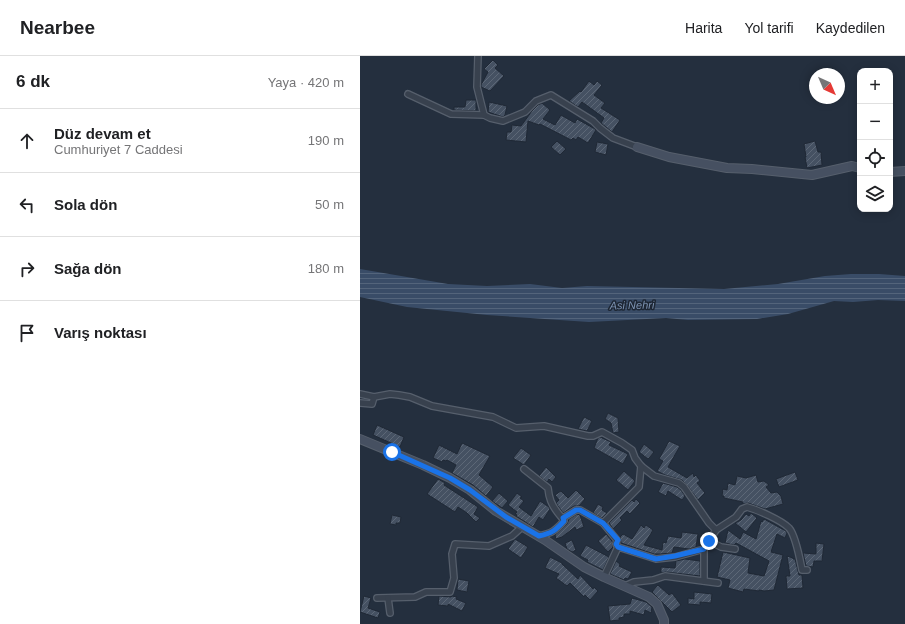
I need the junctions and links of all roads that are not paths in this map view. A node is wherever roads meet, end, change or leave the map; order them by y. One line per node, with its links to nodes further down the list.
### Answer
1 (478, 56): 3 (street)
2 (408, 94): 3 (street)
3 (484, 115): 4 (street)
4 (637, 147): 5 (main road)
5 (857, 167)
6 (893, 172): 7 (main road)
7 (905, 172)
8 (360, 394): 9 (street)
9 (374, 397): 10 (street); 12 (street)
10 (360, 402)
11 (360, 439): 16 (main road)
12 (641, 466): 15 (street); 17 (street)
13 (524, 469): 14 (street)
14 (563, 518): 15 (street); 18 (street)
15 (603, 523): 20 (street)
16 (522, 527): 18 (main road); 29 (street)
17 (716, 530): 19 (street); 23 (street)
18 (539, 536): 24 (main road)
19 (709, 541): 21 (street); 22 (street)
20 (618, 547): 21 (street); 24 (street)
21 (704, 549): 25 (street)
22 (735, 549)
23 (807, 570)
24 (604, 577): 27 (main road)
25 (704, 581): 26 (street); 27 (street)
26 (718, 583)
27 (625, 586): 31 (main road)
28 (377, 598): 29 (street)
29 (388, 598): 30 (street)
30 (390, 613)
31 (664, 624)

